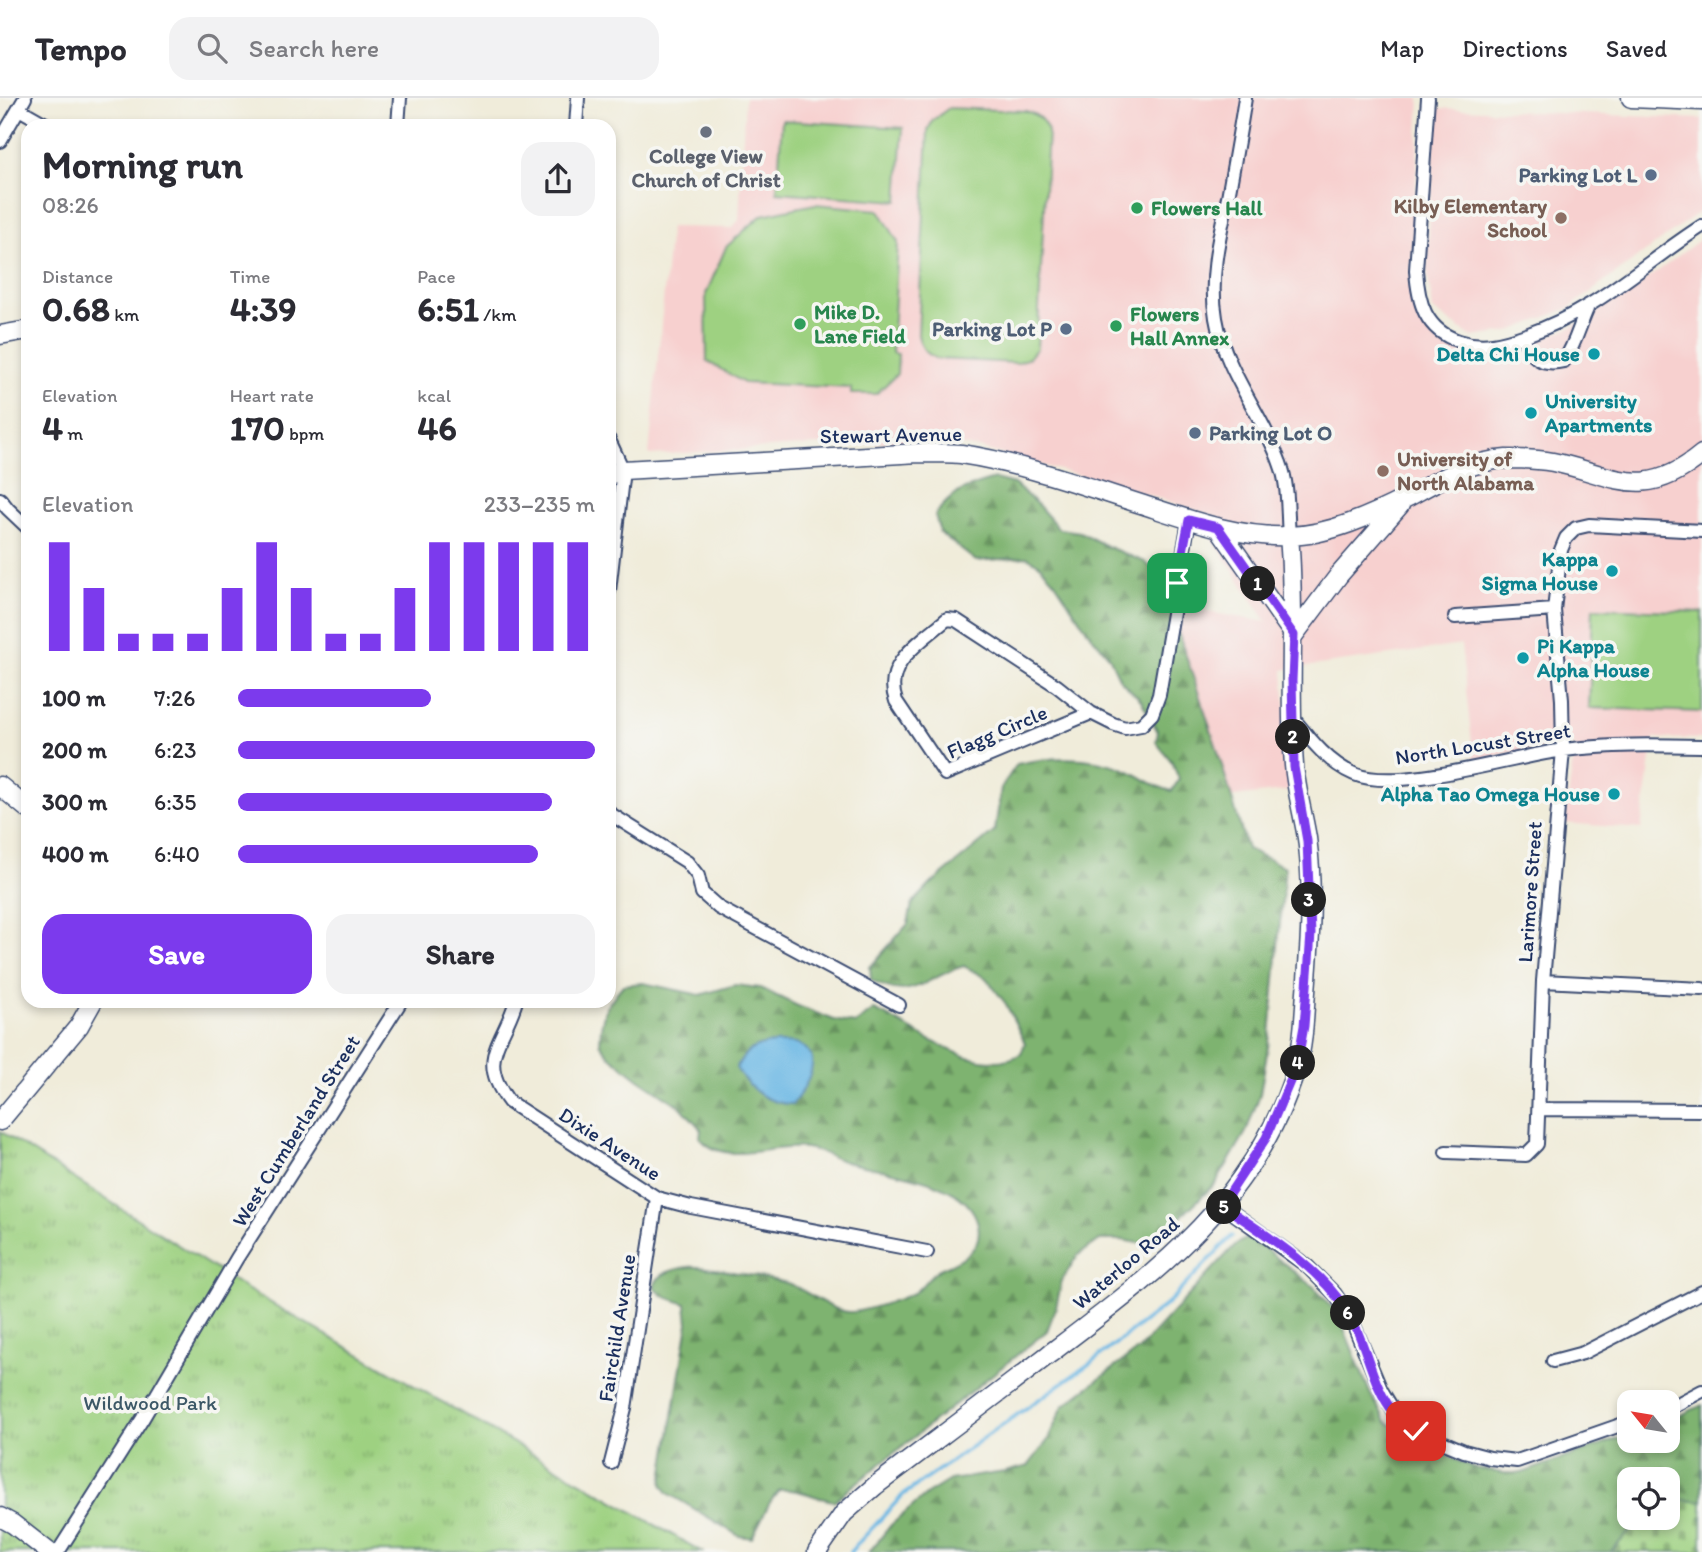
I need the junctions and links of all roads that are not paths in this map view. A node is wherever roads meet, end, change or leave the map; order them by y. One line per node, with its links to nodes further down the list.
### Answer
1 (400, 98): 9 (street)
2 (578, 98): 10 (street)
3 (1245, 98): 25 (street)
4 (1428, 98): 16 (street)
5 (1631, 98): 6 (street)
6 (1702, 101)
7 (22, 104): 8 (street); 11 (street)
8 (40, 119)
9 (398, 119)
10 (576, 119)
11 (0, 141)
12 (1702, 226): 13 (street)
13 (1587, 309): 16 (street); 16 (street)
14 (21, 331): 15 (street)
15 (0, 335)
16 (1523, 337)
17 (1702, 454): 19 (street, Stewart Avenue)
18 (616, 472): 21 (street, Stewart Avenue)
19 (1406, 498): 25 (street, Stewart Avenue); 28 (street)
20 (0, 499): 22 (street)
21 (1189, 520): 23 (street, Stewart Avenue); 29 (street, Flagg Circle)
22 (21, 521)
23 (1218, 527): 25 (street, Stewart Avenue); 28 (street)
24 (1702, 531): 26 (street, Larimore Street)
25 (1289, 536): 28 (street, Waterloo Road)
26 (1554, 610): 27 (street); 32 (street, Larimore Street)
27 (1455, 617)
28 (1294, 635): 30 (street, Waterloo Road)
29 (1091, 713): 29 (street, Flagg Circle)
30 (1292, 717): 32 (street, North Locust Street); 47 (street, Waterloo Road)
31 (1702, 746): 32 (street, North Locust Street)
32 (1563, 750): 36 (street, Larimore Street)
33 (0, 786): 34 (street)
34 (21, 803)
35 (616, 818): 38 (street)
36 (1543, 981): 37 (street); 42 (street, Larimore Street)
37 (1702, 989)
38 (899, 1004)
39 (89, 1008): 44 (street)
40 (397, 1008): 57 (street, West Cumberland Street)
41 (513, 1008): 46 (street, Dixie Avenue)
42 (1539, 1109): 43 (street); 45 (street, Larimore Street)
43 (1702, 1111)
44 (0, 1121)
45 (1446, 1152)
46 (657, 1198): 48 (street, Dixie Avenue); 54 (street, Fairchild Avenue)
47 (1222, 1205): 53 (street); 58 (street, Waterloo Road)
48 (927, 1252)
49 (1702, 1292): 50 (street)
50 (1553, 1361)
51 (1702, 1391): 52 (street)
52 (1680, 1403)
53 (1617, 1426)
54 (611, 1463)
55 (0, 1517): 56 (street)
56 (49, 1552)
57 (58, 1552)
58 (817, 1552)

